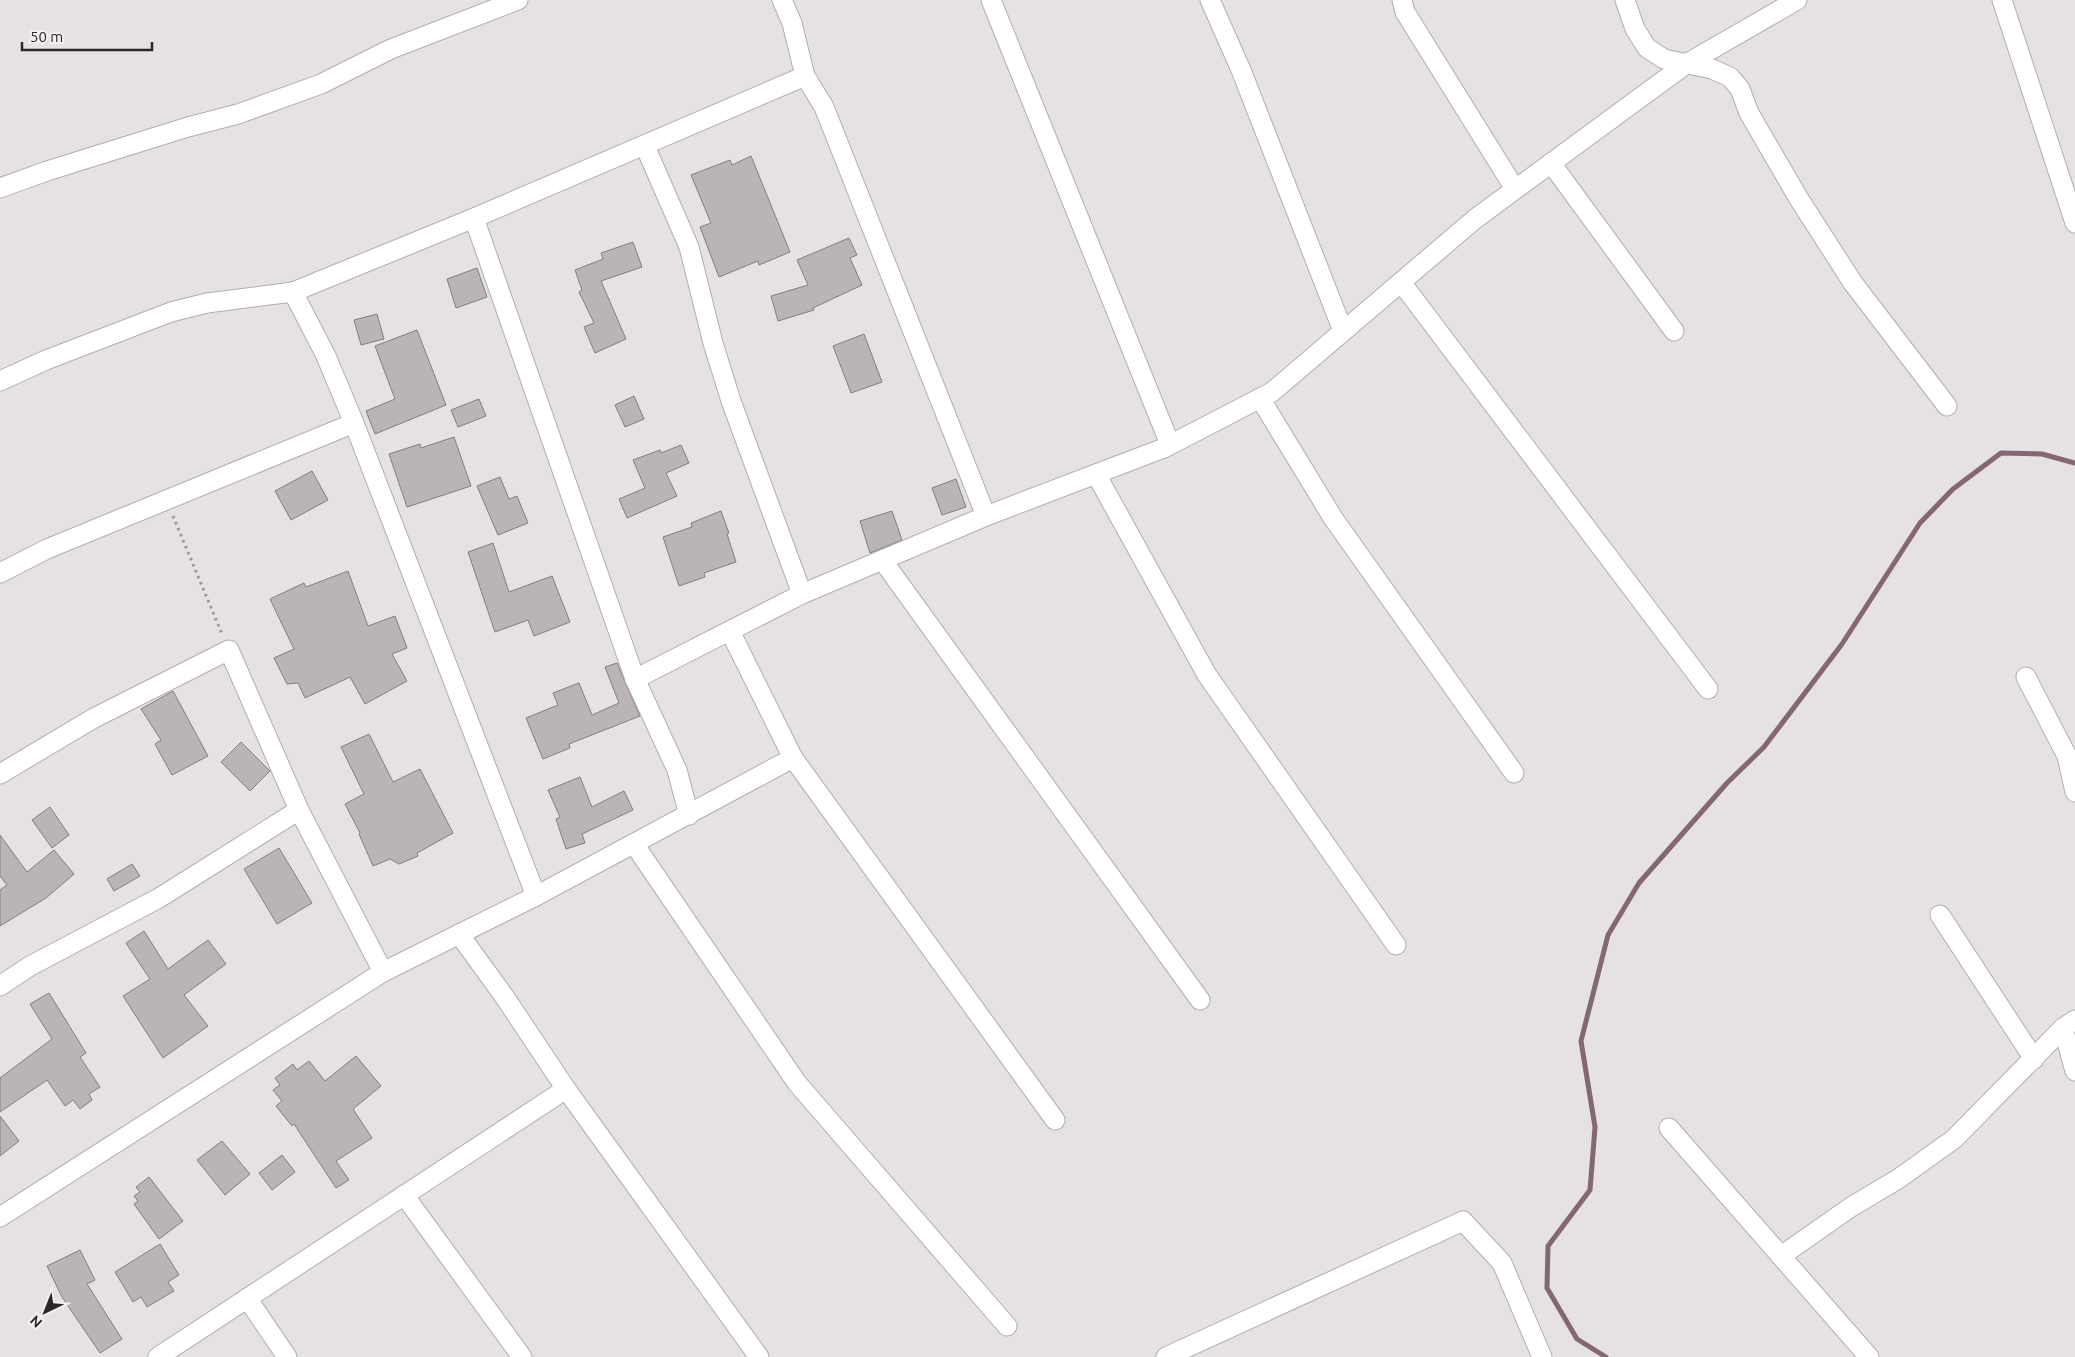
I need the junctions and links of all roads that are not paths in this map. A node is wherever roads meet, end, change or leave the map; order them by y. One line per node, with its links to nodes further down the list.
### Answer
1 (518, 0): 13 (street)
2 (782, 0): 10 (street)
3 (991, 0): 25 (street)
4 (1210, 0): 19 (street)
5 (1402, 0): 14 (street)
6 (1624, 0): 9 (street)
7 (1796, 0): 9 (street)
8 (2002, 0): 16 (street)
9 (1686, 64): 12 (street); 23 (street)
10 (805, 76): 11 (street); 27 (street)
11 (645, 146): 15 (street); 30 (street)
12 (1551, 163): 14 (street); 20 (street)
13 (0, 188)
14 (1515, 189): 17 (street)
15 (474, 218): 18 (street); 33 (street)
16 (2075, 223)
17 (1401, 282): 19 (street); 34 (street)
18 (293, 292): 21 (street); 24 (street)
19 (1344, 331): 22 (street)
20 (1674, 331)
21 (0, 381)
22 (1260, 398): 25 (street); 36 (street)
23 (1947, 406)
24 (354, 422): 29 (street); 42 (street)
25 (1164, 448): 26 (street)
26 (1096, 474): 27 (street); 45 (street)
27 (986, 516): 28 (street)
28 (883, 561): 30 (street); 48 (street)
29 (0, 573)
30 (802, 594): 31 (street)
31 (730, 631): 33 (street); 35 (street)
32 (2026, 677): 38 (street)
33 (635, 679): 40 (street)
34 (1708, 689)
35 (793, 758): 40 (street); 53 (street)
36 (1514, 772)
37 (0, 774): 39 (street)
38 (2075, 792)
39 (299, 810): 46 (street); 47 (street)
40 (690, 815): 41 (street)
41 (634, 844): 42 (street); 59 (street)
42 (536, 896): 44 (street)
43 (1940, 915): 50 (street)
44 (459, 934): 46 (street); 52 (street)
45 (1396, 945)
46 (383, 972): 56 (street)
47 (0, 986)
48 (1200, 1000)
49 (2069, 1024): 50 (street); 51 (street)
50 (2034, 1059): 57 (street)
51 (2075, 1071)
52 (566, 1089): 55 (street); 63 (street)
53 (1055, 1120)
54 (1669, 1128): 57 (street)
55 (404, 1195): 58 (street); 62 (street)
56 (0, 1218)
57 (1781, 1256): 66 (street)
58 (247, 1298): 60 (street); 61 (street)
59 (1007, 1326)
60 (158, 1357)
61 (287, 1357)
62 (522, 1357)
63 (759, 1357)
64 (1166, 1357): 65 (street)
65 (1542, 1357)
66 (1869, 1357)

